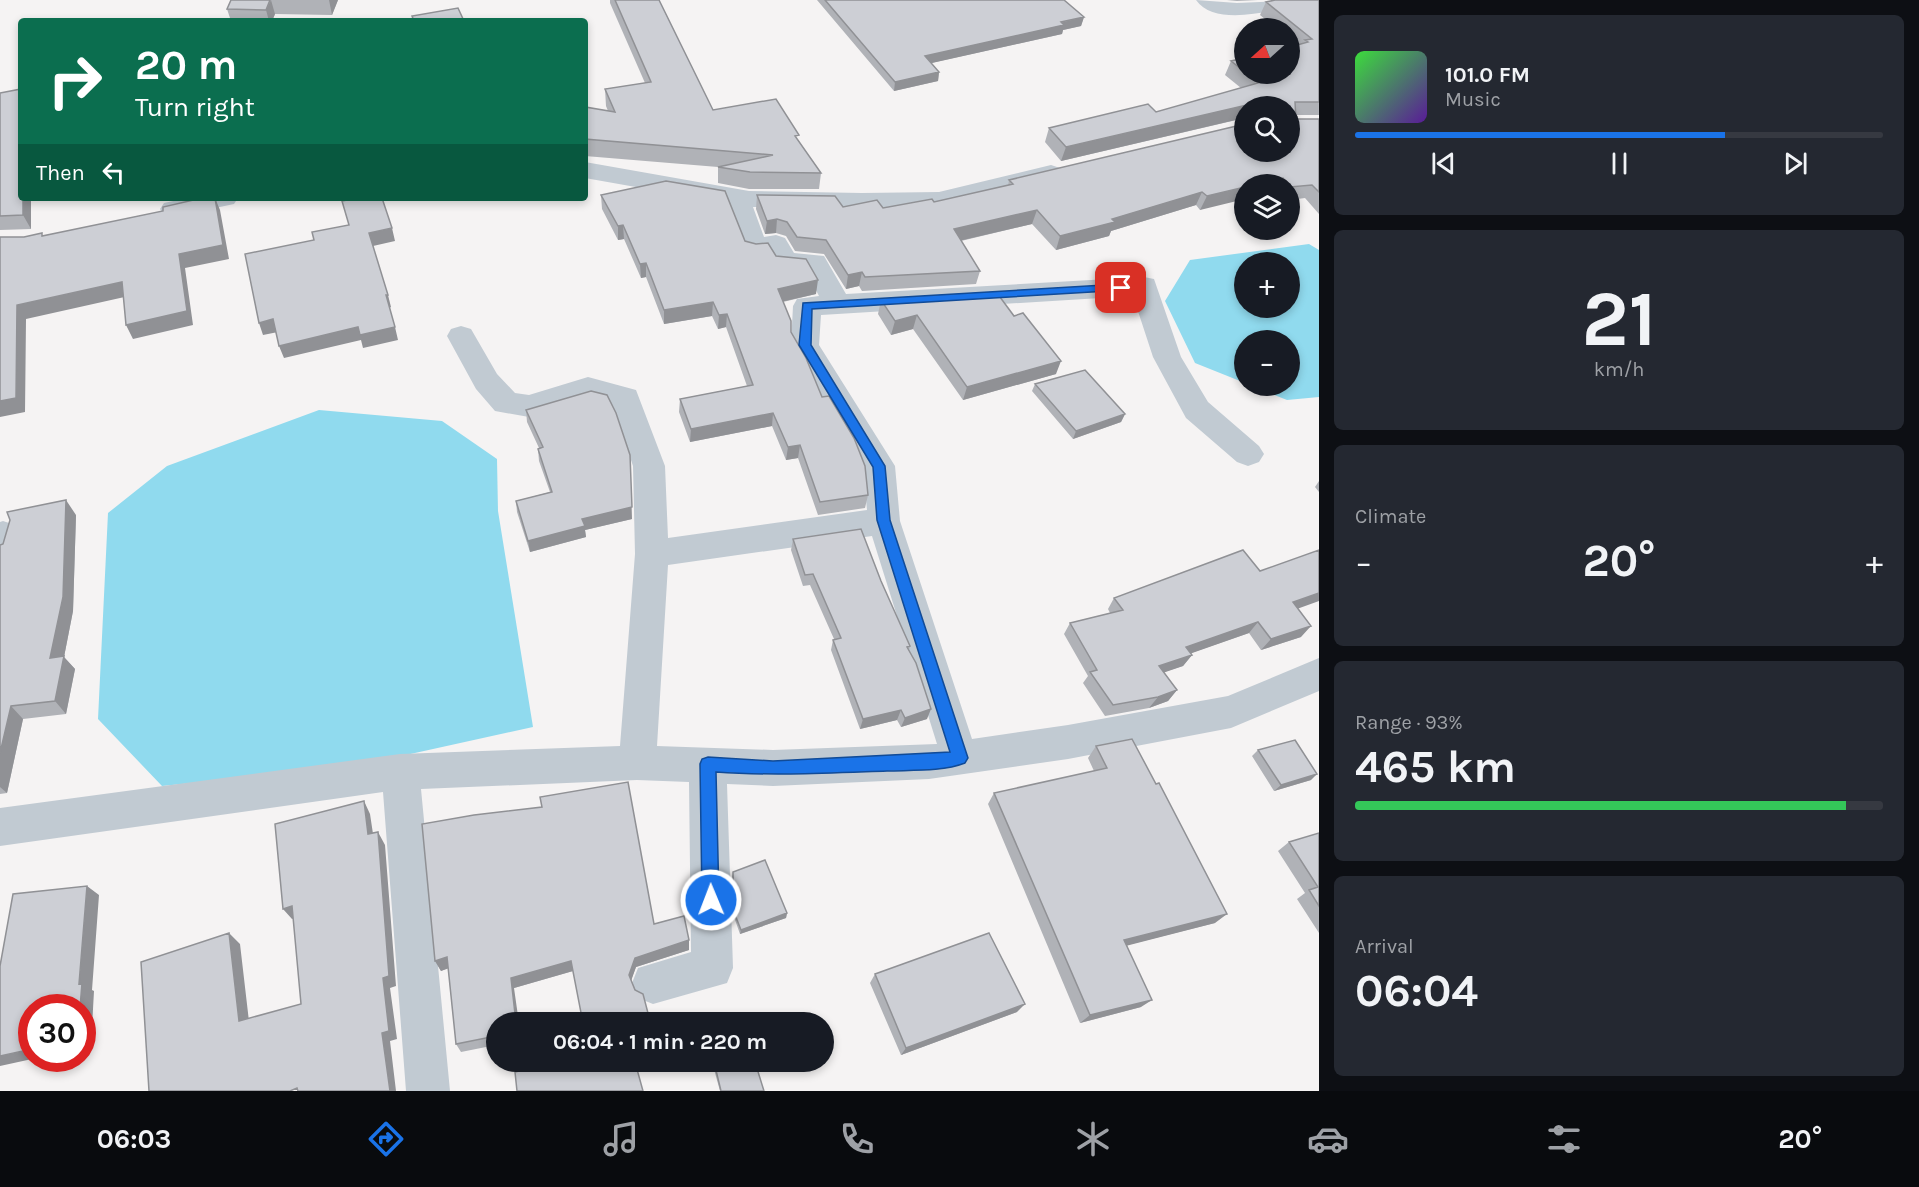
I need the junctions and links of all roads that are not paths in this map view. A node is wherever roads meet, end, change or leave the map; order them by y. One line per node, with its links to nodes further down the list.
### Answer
1 (1207, 0): 2 (street)
2 (1295, 0)
3 (1071, 168): 5 (street)
4 (588, 171): 5 (street)
5 (736, 196): 8 (street)
6 (211, 201): 7 (street)
7 (146, 215)
8 (838, 304): 10 (street); 11 (street)
9 (461, 336): 12 (street)
10 (1248, 454)
11 (884, 520): 12 (street); 14 (street)
12 (652, 554): 15 (street)
13 (1319, 674): 14 (street)
14 (960, 758): 16 (street)
15 (637, 763): 16 (street); 17 (street)
16 (708, 764): 19 (street)
17 (400, 772): 18 (street); 20 (street)
18 (0, 827)
19 (653, 983)
20 (429, 1091)

